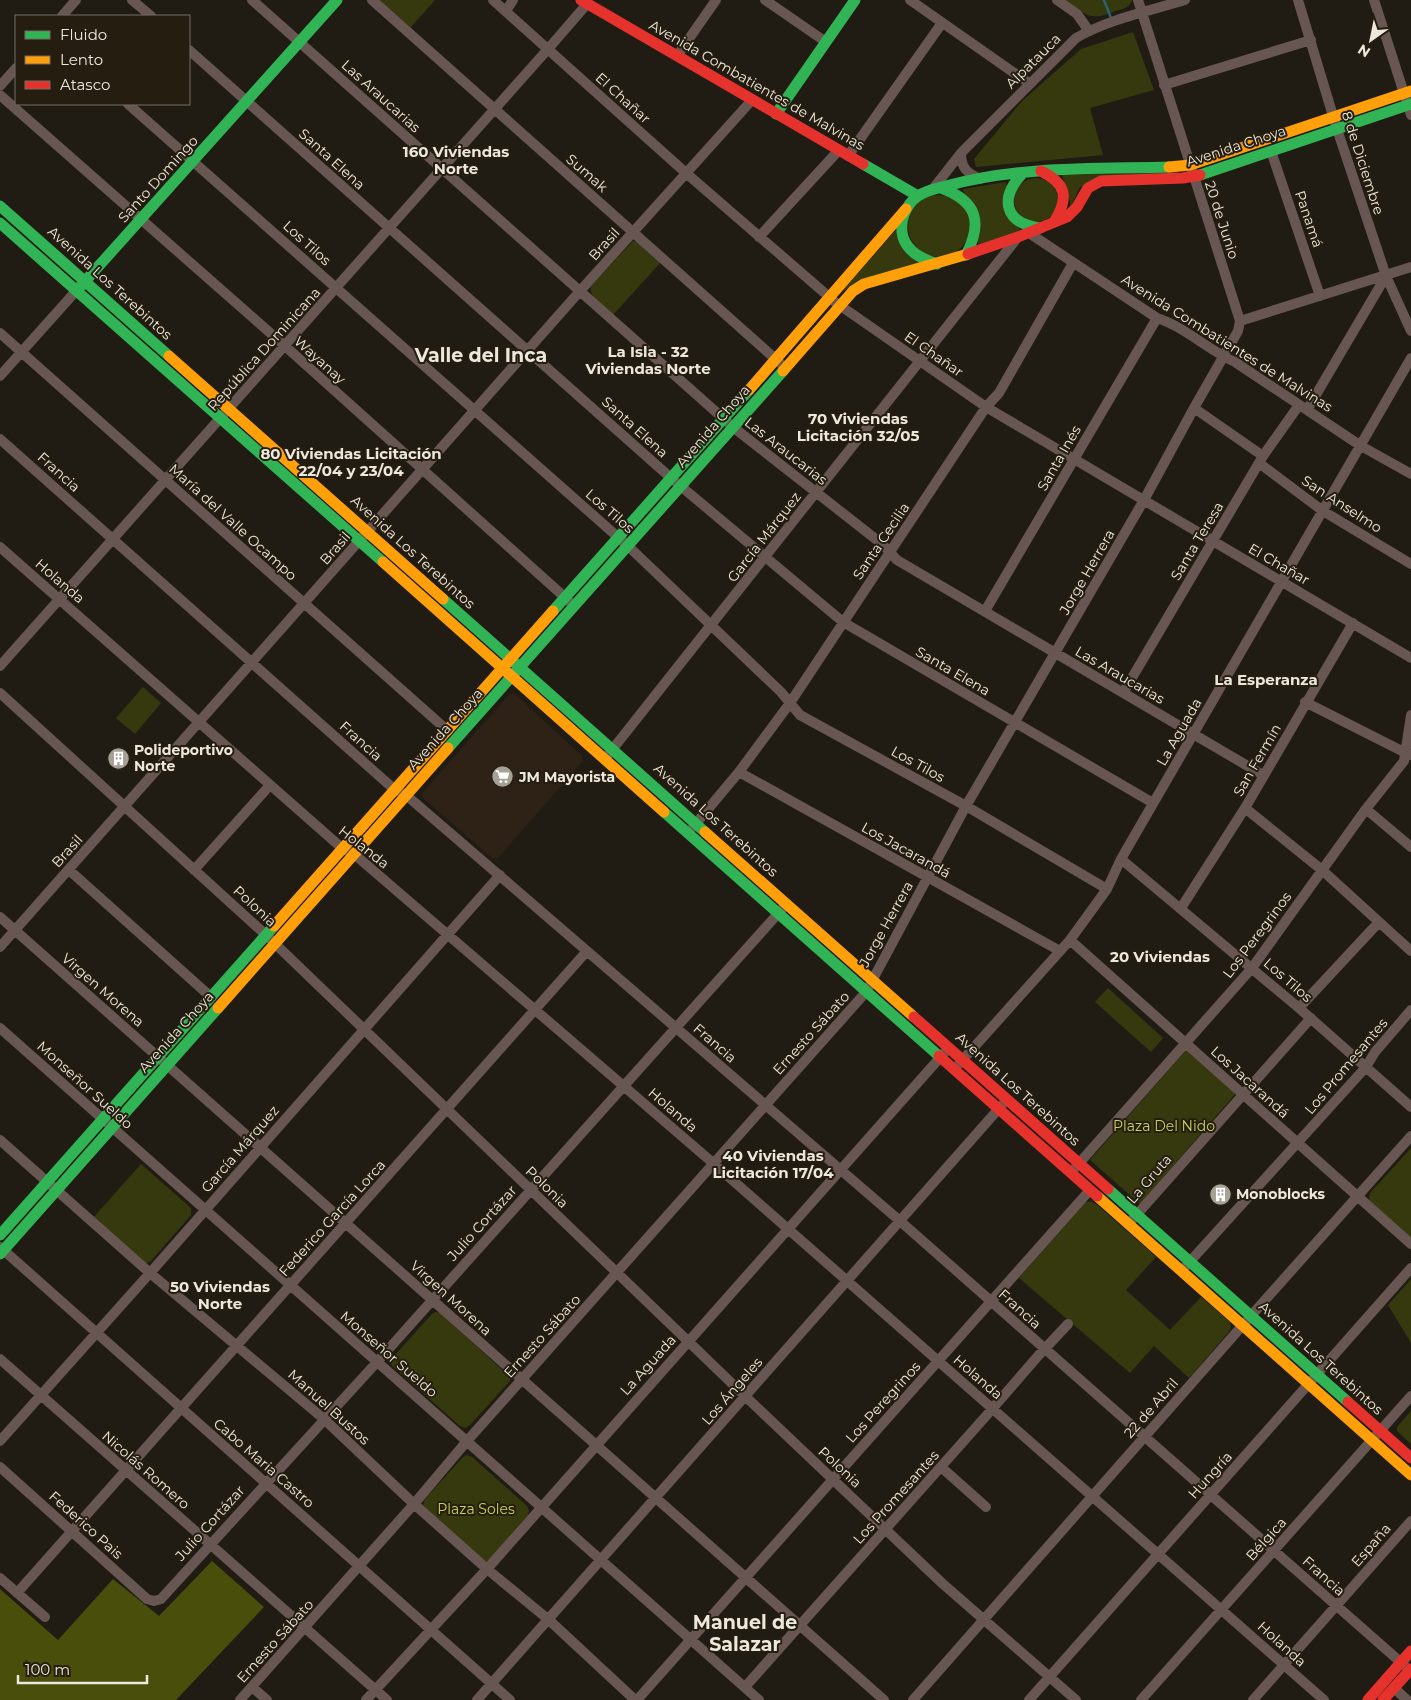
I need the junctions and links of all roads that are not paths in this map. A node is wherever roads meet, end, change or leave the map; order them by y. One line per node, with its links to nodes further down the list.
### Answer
1 (76, 0): 20 (street)
2 (132, 0): 21 (street)
3 (252, 0): 25 (street, Las Araucarias)
4 (336, 0): 25 (main road, Santo Domingo)
5 (372, 0): 40 (street, Sumak)
6 (494, 0): 18 (street, El Chañar)
7 (514, 0): 18 (street)
8 (716, 0): 29 (street)
9 (765, 0): 26 (street)
10 (855, 0): 26 (main road)
11 (910, 0): 22 (street)
12 (1057, 0): 23 (street)
13 (1138, 0): 19 (street, 20 de Junio)
14 (1185, 0): 19 (street, Alpatauca)
15 (1298, 0): 24 (street, 8 de Diciembre)
16 (1374, 0): 34 (street)
17 (584, 2): 27 (street, República Dominicana); 29 (main road, Avenida Combatientes de Malvinas)
18 (506, 11): 27 (street, El Chañar)
19 (1142, 13): 23 (street, Alpatauca); 33 (street, 20 de Junio)
20 (63, 15)
21 (150, 15)
22 (942, 22): 31 (street); 45 (street)
23 (1089, 31): 31 (street, Alpatauca)
24 (1311, 40): 33 (street); 42 (street, 8 de Diciembre)
25 (299, 42): 37 (main road, Santo Domingo); 49 (street, Las Araucarias)
26 (826, 42): 41 (main road)
27 (548, 49): 40 (street, República Dominicana); 51 (street, El Chañar)
28 (190, 51): 37 (street, Santa Elena)
29 (677, 56): 36 (main road, Avenida Combatientes de Malvinas)
30 (15, 69): 32 (street)
31 (1030, 84): 46 (street, Alpatauca)
32 (0, 86)
33 (1164, 86): 48 (street, 20 de Junio)
34 (1408, 92): 39 (street); 42 (main road, Avenida Choya)
35 (0, 95): 59 (street, Wayanay)
36 (752, 100): 41 (main road, Avenida Combatientes de Malvinas); 51 (street, Brasil)
37 (246, 101): 47 (main road, Santo Domingo); 62 (street, Santa Elena)
38 (129, 105): 47 (street, Los Tilos)
39 (1410, 108): 43 (main road, Avenida Choya)
40 (494, 110): 49 (street, República Dominicana); 64 (street, Sumak)
41 (776, 114): 45 (main road, Avenida Combatientes de Malvinas)
42 (1334, 117): 43 (street, 8 de Diciembre); 48 (main road, Avenida Choya)
43 (1337, 129): 44 (main road, Avenida Choya); 71 (street, 8 de Diciembre)
44 (1271, 151): 53 (main road, Avenida Choya); 76 (street, Panamá)
45 (844, 153): 56 (main road, Avenida Combatientes de Malvinas); 66 (street)
46 (961, 153): 54 (street); 55 (street, Alpatauca)
47 (194, 161): 59 (main road, Santo Domingo); 73 (street, Los Tilos)
48 (1190, 165): 50 (main road, Avenida Choya); 53 (street, 20 de Junio)
49 (442, 168): 62 (street, República Dominicana); 75 (street, Las Araucarias)
50 (1040, 170): 52 (main road); 61 (main road)
51 (686, 173): 64 (street, Brasil); 66 (street, El Chañar)
52 (1023, 173): 54 (main road); 63 (main road)
53 (1194, 177): 61 (main road, Avenida Choya); 80 (street, 20 de Junio)
54 (981, 179): 55 (main road)
55 (936, 188): 56 (main road); 67 (main road)
56 (918, 196): 58 (main road)
57 (0, 206): 72 (main road, Avenida Los Terebintos)
58 (906, 209): 69 (main road); 77 (main road, Avenida Choya)
59 (141, 219): 72 (main road, Santo Domingo); 83 (street, Wayanay)
60 (0, 223): 74 (main road, Avenida Los Terebintos)
61 (1053, 223): 63 (main road)
62 (389, 228): 73 (street, República Dominicana); 84 (street, Santa Elena)
63 (1040, 228): 65 (main road)
64 (633, 232): 75 (street, Brasil); 88 (street, Sumak)
65 (1024, 234): 67 (main road); 68 (street, Avenida Combatientes de Malvinas); 89 (street, García Márquez)
66 (759, 237): 77 (street, El Chañar)
67 (966, 255): 69 (main road)
68 (1073, 263): 79 (street, Avenida Combatientes de Malvinas); 92 (street, Santa Cecilia)
69 (937, 264): 78 (main road, Avenida Choya)
70 (1411, 267): 71 (street)
71 (1386, 276): 76 (street); 81 (street, 8 de Diciembre); 93 (street, Santa Teresa)
72 (85, 281): 74 (main road, Santo Domingo); 95 (main road, Avenida Los Terebintos)
73 (336, 287): 83 (street, República Dominicana); 96 (street, Los Tilos)
74 (76, 291): 85 (street, Santo Domingo); 98 (main road, Avenida Los Terebintos)
75 (580, 291): 84 (street, Brasil); 97 (street, Las Araucarias)
76 (1320, 296): 80 (street)
77 (830, 298): 78 (street, El Chañar); 88 (main road, Avenida Choya)
78 (840, 305): 89 (street, El Chañar); 90 (main road, Avenida Choya)
79 (1157, 318): 86 (street, Avenida Combatientes de Malvinas); 102 (street, Santa Inés)
80 (1240, 321): 86 (street, Jorge Herrera)
81 (1411, 331)
82 (0, 333): 85 (street, María del Valle Ocampo)
83 (285, 346): 95 (street, República Dominicana); 104 (street, Wayanay)
84 (528, 350): 96 (street, Brasil); 106 (street, Santa Elena)
85 (22, 352): 91 (street, Santo Domingo); 107 (street, María del Valle Ocampo)
86 (1224, 357): 93 (street, Avenida Combatientes de Malvinas); 94 (street, Jorge Herrera)
87 (1411, 358): 101 (street, La Aguada)
88 (776, 359): 90 (street, Sumak); 97 (main road, Avenida Choya)
89 (920, 362): 92 (street, El Chañar); 109 (street, García Márquez)
90 (785, 367): 99 (main road, Avenida Choya)
91 (0, 376)
92 (986, 407): 102 (street, El Chañar); 119 (street, Santa Cecilia)
93 (1303, 407): 101 (street, Avenida Combatientes de Malvinas); 103 (street, Santa Teresa)
94 (1194, 408): 103 (street, San Anselmo); 110 (street, Jorge Herrera)
95 (229, 409): 98 (street, República Dominicana); 112 (main road, Avenida Los Terebintos)
96 (475, 410): 104 (street, Brasil); 113 (street, Los Tilos)
97 (724, 418): 99 (street, Las Araucarias); 106 (main road, Avenida Choya)
98 (220, 419): 107 (street, República Dominicana); 116 (main road, Avenida Los Terebintos)
99 (733, 427): 108 (main road, Avenida Choya); 109 (street, Las Araucarias)
100 (0, 439): 114 (street, Francia)
101 (1361, 446): 105 (street, Avenida Combatientes de Malvinas); 111 (street, La Aguada)
102 (1074, 460): 110 (street, El Chañar); 127 (street, Santa Inés)
103 (1261, 460): 111 (street, San Anselmo); 115 (street, Santa Teresa)
104 (422, 470): 112 (street, Brasil); 123 (street, Wayanay)
105 (1411, 474)
106 (671, 478): 108 (street, Santa Elena); 113 (main road, Avenida Choya)
107 (166, 480): 114 (street, República Dominicana); 125 (street, María del Valle Ocampo)
108 (680, 486): 117 (main road, Avenida Choya); 120 (street, Santa Elena)
109 (816, 493): 119 (street, Las Araucarias); 120 (street, García Márquez)
110 (1144, 500): 115 (street, El Chañar); 131 (street, Jorge Herrera)
111 (1322, 511): 121 (street, San Anselmo); 122 (street, La Aguada)
112 (367, 532): 116 (street, Brasil); 133 (main road, Avenida Los Terebintos)
113 (618, 538): 117 (street, Los Tilos); 123 (main road, Avenida Choya)
114 (113, 539): 124 (street, República Dominicana); 134 (street, Francia)
115 (1212, 541): 122 (street, El Chañar); 139 (street, Santa Teresa)
116 (359, 542): 125 (street, Brasil); 137 (main road, Avenida Los Terebintos)
117 (628, 546): 126 (main road, Avenida Choya); 130 (street, Los Tilos)
118 (0, 547): 124 (street, Holanda)
119 (890, 553): 127 (street, Las Araucarias); 128 (street, Santa Cecilia)
120 (765, 556): 128 (street, Santa Elena); 130 (street, García Márquez)
121 (1411, 564)
122 (1282, 582): 129 (street, El Chañar); 146 (street, La Aguada)
123 (565, 598): 126 (street, Wayanay); 133 (main road, Avenida Choya)
124 (60, 599): 135 (street, República Dominicana); 143 (street, Holanda)
125 (304, 604): 134 (street, Brasil); 145 (street, María del Valle Ocampo)
126 (574, 606): 136 (main road, Avenida Choya)
127 (985, 611): 131 (street, Las Araucarias)
128 (843, 622): 141 (street, Santa Cecilia); 144 (street, Santa Elena)
129 (1353, 623): 132 (street, El Chañar); 140 (street, San Fermín)
130 (712, 625): 141 (street, Los Tilos); 147 (street, García Márquez)
131 (1055, 654): 139 (street, Las Araucarias); 144 (street, Jorge Herrera)
132 (1411, 658)
133 (511, 659): 136 (main road, Avenida Los Terebintos); 137 (main road, Avenida Choya)
134 (252, 662): 143 (street, Brasil); 153 (street, Francia)
135 (0, 666)
136 (520, 667): 137 (main road, Avenida Choya); 147 (main road, Avenida Los Terebintos)
137 (507, 673): 145 (main road, Avenida Choya); 149 (main road, Avenida Los Terebintos); 154 (main road, Avenida Choya)
138 (0, 693): 156 (street, Polonia)
139 (1123, 693): 146 (street, Las Araucarias)
140 (1305, 702): 148 (street); 151 (street, San Fermín)
141 (790, 703): 150 (street, Santa Cecilia); 157 (street, Los Tilos)
142 (1411, 715): 148 (street, Los Peregrinos)
143 (199, 722): 152 (street, Holanda); 156 (street, Brasil)
144 (1015, 722): 155 (street, Santa Elena); 157 (street, Jorge Herrera)
145 (448, 731): 153 (main road, Avenida Choya)
146 (1194, 734): 151 (street, Las Araucarias); 155 (street, La Aguada)
147 (613, 749): 149 (street, García Márquez); 160 (main road, Avenida Los Terebintos)
148 (1408, 753): 159 (street, Los Peregrinos)
149 (604, 759): 161 (main road, Avenida Los Terebintos)
150 (739, 772): 160 (street, Santa Cecilia); 170 (street, Los Jacarandá)
151 (1263, 775): 158 (street, San Fermín)
152 (270, 784): 163 (street, Holanda); 167 (street)
153 (395, 790): 154 (street, Francia); 163 (main road, Avenida Choya)
154 (406, 795): 164 (main road, Avenida Choya); 169 (street, Francia)
155 (1153, 803): 165 (street, La Aguada)
156 (125, 806): 166 (street, Brasil); 167 (street, Polonia)
157 (966, 806): 170 (street, Jorge Herrera); 171 (street, Los Tilos)
158 (1245, 808): 168 (street); 173 (street, San Fermín)
159 (1366, 808): 162 (street); 168 (street, Los Peregrinos)
160 (696, 823): 161 (street, Santa Cecilia); 172 (main road, Avenida Los Terebintos)
161 (687, 833): 174 (main road, Avenida Los Terebintos)
162 (1411, 847)
163 (343, 849): 164 (street, Holanda); 179 (main road, Avenida Choya)
164 (354, 854): 178 (street, Holanda); 179 (main road, Avenida Choya)
165 (1121, 859): 171 (street, La Aguada); 173 (street, Los Tilos)
166 (69, 870): 177 (street, Brasil); 188 (street)
167 (194, 870): 179 (street, Polonia)
168 (1322, 870): 176 (street); 185 (street, Los Peregrinos)
169 (500, 875): 178 (street, García Márquez); 182 (street, Francia)
170 (927, 877): 183 (street, Los Jacarandá); 186 (street, Jorge Herrera)
171 (1107, 889): 180 (street, La Aguada)
172 (787, 904): 174 (street, Julio Cortázar); 186 (main road, Avenida Los Terebintos)
173 (1181, 908): 185 (street, Los Tilos)
174 (778, 914): 187 (main road, Avenida Los Terebintos); 193 (street, Julio Cortázar)
175 (0, 917): 177 (street, Virgen Morena)
176 (1379, 922): 184 (street); 189 (street)
177 (15, 930): 181 (street, Brasil); 200 (street, Virgen Morena)
178 (448, 934): 190 (street, Holanda); 195 (street, García Márquez)
179 (270, 939): 188 (main road, Avenida Choya); 195 (street, Polonia); 200 (main road, Avenida Choya)
180 (1070, 940): 183 (street, La Aguada); 196 (street, Los Jacarandá)
181 (0, 947)
182 (588, 951): 190 (street, Federico García Lorca); 193 (street, Francia)
183 (1060, 951): 199 (street, La Aguada)
184 (1411, 951)
185 (1252, 968): 189 (street, Los Tilos); 196 (street, Los Peregrinos)
186 (871, 979): 187 (street, Jorge Herrera); 197 (main road, Avenida Los Terebintos)
187 (866, 992): 198 (main road, Avenida Los Terebintos); 206 (street, Ernesto Sábato)
188 (211, 997): 200 (main road, Avenida Choya)
189 (1299, 1008): 192 (street, Los Tilos)
190 (535, 1010): 203 (street, Holanda); 208 (street, Federico García Lorca)
191 (1411, 1010): 201 (street, Los Promesantes)
192 (1311, 1018): 201 (street, Los Tilos); 204 (street, La Gruta)
193 (676, 1027): 203 (street, Julio Cortázar); 206 (street, Francia)
194 (0, 1028): 210 (street, Monseñor Sueldo)
195 (364, 1029): 208 (street, Polonia); 215 (street, García Márquez)
196 (1186, 1043): 204 (street, Los Jacarandá); 217 (street, Los Peregrinos)
197 (949, 1048): 198 (street, La Aguada); 199 (main road, Avenida Los Terebintos)
198 (940, 1057): 202 (main road, Avenida Los Terebintos); 218 (street, La Aguada)
199 (963, 1060): 202 (street, La Aguada); 205 (main road, Avenida Los Terebintos)
200 (163, 1061): 210 (main road, Avenida Choya); 211 (main road, Avenida Choya); 215 (street, Virgen Morena)
201 (1366, 1067): 207 (street, Los Tilos); 214 (street, Los Promesantes)
202 (954, 1070): 209 (main road, Avenida Los Terebintos)
203 (624, 1086): 216 (street, Holanda); 222 (street, Julio Cortázar)
204 (1242, 1093): 214 (street, Los Jacarandá); 226 (street, La Gruta)
205 (1007, 1100): 209 (street, Los Ángeles); 217 (main road, Avenida Los Terebintos)
206 (765, 1104): 216 (street, Ernesto Sábato); 218 (street, Francia)
207 (1411, 1107)
208 (447, 1109): 222 (street, Polonia); 228 (street, Federico García Lorca)
209 (998, 1109): 219 (main road, Avenida Los Terebintos); 227 (street, Los Ángeles)
210 (102, 1119): 211 (street, Monseñor Sueldo); 220 (main road, Avenida Choya)
211 (112, 1127): 221 (main road, Avenida Choya); 225 (street, Monseñor Sueldo)
212 (1411, 1136): 224 (street, 22 de Abril)
213 (0, 1140): 220 (street, Manuel Bustos)
214 (1299, 1143): 224 (street, Los Jacarandá); 234 (street, Los Promesantes)
215 (260, 1147): 225 (street, García Márquez); 228 (street, Virgen Morena)
216 (713, 1163): 230 (street, Holanda); 237 (street, Ernesto Sábato)
217 (1079, 1163): 219 (street, Los Peregrinos); 226 (main road, Avenida Los Terebintos)
218 (840, 1169): 227 (street, Francia); 230 (street, La Aguada)
219 (1070, 1173): 223 (main road, Avenida Los Terebintos)
220 (47, 1182): 221 (street, Manuel Bustos); 231 (main road, Avenida Choya)
221 (56, 1190): 233 (main road, Avenida Choya); 238 (street, Manuel Bustos)
222 (531, 1190): 237 (street, Polonia); 241 (street, Julio Cortázar)
223 (1090, 1190): 229 (main road, Avenida Los Terebintos); 242 (street, Los Peregrinos)
224 (1357, 1197): 232 (street, Los Jacarandá); 243 (street, 22 de Abril)
225 (205, 1210): 238 (street, García Márquez); 240 (street, Monseñor Sueldo)
226 (1136, 1214): 229 (street, La Gruta); 234 (main road, Avenida Los Terebintos)
227 (900, 1221): 239 (street, Los Ángeles); 242 (street, Francia)
228 (346, 1223): 240 (street, Federico García Lorca); 241 (street, Virgen Morena)
229 (1128, 1224): 236 (main road, Avenida Los Terebintos)
230 (788, 1229): 239 (street, Holanda); 247 (street, La Aguada)
231 (0, 1235)
232 (1411, 1244)
233 (1, 1250): 246 (street, Cabo Maria Castro)
234 (1190, 1262): 236 (street, Los Promesantes); 243 (main road, Avenida Los Terebintos)
235 (1411, 1268): 253 (street, Hungría)
236 (1181, 1271): 245 (main road, Avenida Los Terebintos)
237 (617, 1272): 247 (street, Polonia); 254 (street, Ernesto Sábato)
238 (150, 1273): 246 (street, García Márquez); 248 (street, Manuel Bustos)
239 (847, 1281): 251 (street, Holanda); 257 (street, Los Ángeles)
240 (290, 1285): 248 (street, Federico García Lorca); 252 (street, Monseñor Sueldo)
241 (432, 1299): 252 (street, Julio Cortázar); 254 (street, Virgen Morena)
242 (991, 1301): 249 (street, Francia); 251 (street, Los Peregrinos)
243 (1251, 1316): 245 (street, 22 de Abril); 253 (main road, Avenida Los Terebintos)
244 (1068, 1324): 249 (street, Los Promesantes)
245 (1242, 1326): 255 (main road, Avenida Los Terebintos); 263 (street, 22 de Abril)
246 (96, 1333): 256 (street, García Márquez); 260 (street, Cabo Maria Castro)
247 (688, 1341): 257 (street, Polonia); 267 (street, La Aguada)
248 (237, 1346): 260 (street, Federico García Lorca); 261 (street, Manuel Bustos)
249 (1045, 1349): 259 (street, Los Promesantes); 263 (street, Francia)
250 (0, 1359): 256 (street, Nicolás Romero)
251 (938, 1360): 259 (street, Holanda); 273 (street, Los Peregrinos)
252 (377, 1362): 261 (street, Julio Cortázar); 266 (street, Monseñor Sueldo)
253 (1318, 1375): 255 (street, Hungría); 262 (main road, Avenida Los Terebintos)
254 (522, 1379): 266 (street, Ernesto Sábato); 267 (street, Virgen Morena)
255 (1309, 1385): 264 (main road, Avenida Los Terebintos); 275 (street, Hungría)
256 (41, 1395): 265 (street, García Márquez); 271 (street, Nicolás Romero)
257 (745, 1396): 273 (street, Polonia); 277 (street, Los Ángeles)
258 (1411, 1396): 262 (street, Bélgica)
259 (992, 1408): 270 (street, Los Promesantes); 276 (street, Holanda)
260 (181, 1409): 271 (street, Federico García Lorca); 274 (street, Cabo Maria Castro)
261 (324, 1418): 274 (street, Julio Cortázar); 278 (street, Manuel Bustos)
262 (1380, 1430): 264 (street, Bélgica); 268 (main road, Avenida Los Terebintos)
263 (1145, 1436): 275 (street, Francia); 276 (street, 22 de Abril)
264 (1371, 1440): 272 (main road, Avenida Los Terebintos); 285 (street, Bélgica)
265 (0, 1441)
266 (467, 1441): 278 (street, Ernesto Sábato); 279 (street, Monseñor Sueldo)
267 (596, 1444): 277 (street, Virgen Morena); 279 (street, La Aguada)
268 (1411, 1458)
269 (0, 1467): 283 (street, Federico Pais)
270 (941, 1467): 280 (street); 282 (street, Los Promesantes)
271 (126, 1471): 283 (street, Federico García Lorca); 284 (street, Nicolás Romero)
272 (1411, 1476)
273 (833, 1479): 282 (street, Polonia); 290 (street, Los Peregrinos)
274 (265, 1483): 284 (street, Julio Cortázar); 288 (street, Cabo Maria Castro)
275 (1211, 1494): 285 (street, Francia); 286 (street, Hungría)
276 (1093, 1496): 286 (street, Holanda); 298 (street, 22 de Abril)
277 (656, 1498): 287 (street, Los Ángeles); 290 (street, Virgen Morena)
278 (414, 1504): 288 (street, Ernesto Sábato); 289 (street, Manuel Bustos)
279 (541, 1506): 287 (street, Monseñor Sueldo); 289 (street, La Aguada)
280 (986, 1507)
281 (1411, 1521): 294 (street, España)
282 (886, 1529): 298 (street, Polonia); 299 (street, Los Promesantes)
283 (71, 1531): 292 (street, Federico García Lorca); 293 (street, Federico Pais)
284 (210, 1545): 293 (street, Julio Cortázar); 300 (street, Nicolás Romero)
285 (1274, 1550): 294 (street, Francia); 295 (street, Bélgica)
286 (1159, 1554): 295 (street, Holanda); 306 (street, Hungría)
287 (601, 1560): 297 (street, Los Ángeles); 302 (street, Monseñor Sueldo)
288 (360, 1566): 300 (street, Ernesto Sábato); 301 (street, Cabo Maria Castro)
289 (487, 1569): 297 (street, Manuel Bustos); 301 (street, La Aguada)
290 (746, 1577): 299 (street, Virgen Morena); 302 (street, Los Peregrinos)
291 (0, 1578): 292 (street)
292 (17, 1593): 296 (street)
293 (154, 1601)
294 (1336, 1606): 304 (street, España); 305 (street, Francia)
295 (1222, 1609): 304 (street, Holanda); 324 (street, Bélgica)
296 (45, 1617)
297 (548, 1620): 307 (street, Los Ángeles); 318 (street, Manuel Bustos)
298 (984, 1620): 306 (street, Polonia); 321 (street, 22 de Abril)
299 (800, 1625): 309 (street, Los Promesantes); 320 (street, Virgen Morena)
300 (306, 1627): 308 (street, Ernesto Sábato); 311 (street, Nicolás Romero)
301 (430, 1629): 307 (street, Cabo Maria Castro); 311 (street, La Aguada)
302 (690, 1639): 309 (street, Monseñor Sueldo); 318 (street, Los Peregrinos)
303 (1411, 1651): 305 (main road)
304 (1284, 1665): 325 (street, España); 326 (street, Holanda)
305 (1407, 1667): 310 (main road); 327 (main road)
306 (1049, 1677): 322 (street, Hungría); 323 (street, Polonia)
307 (492, 1683): 316 (street, Los Ángeles); 317 (street, Cabo Maria Castro)
308 (252, 1687): 312 (street, Ernesto Sábato); 313 (street)
309 (745, 1687): 319 (street, Monseñor Sueldo)
310 (1394, 1688): 328 (main road); 329 (street)
311 (375, 1690): 314 (street, La Aguada); 315 (street, Nicolás Romero)
312 (240, 1700)
313 (267, 1700)
314 (366, 1700)
315 (387, 1700)
316 (477, 1700)
317 (510, 1700)
318 (636, 1700)
319 (759, 1700)
320 (884, 1700)
321 (913, 1700)
322 (1029, 1700)
323 (1076, 1700)
324 (1141, 1700)
325 (1253, 1700)
326 (1324, 1700)
327 (1368, 1700)
328 (1384, 1700)
329 (1407, 1700)

